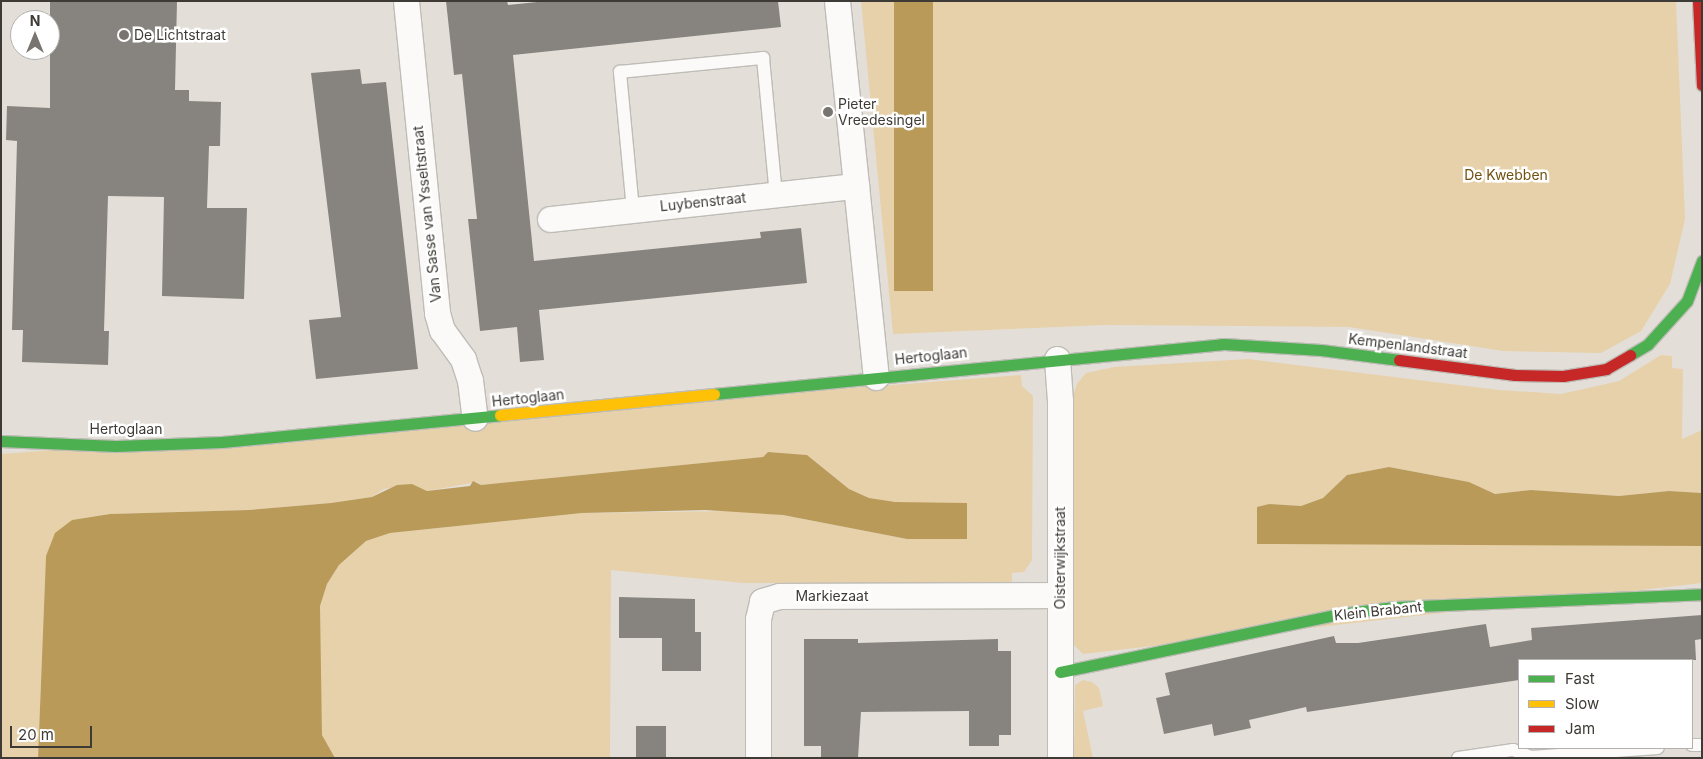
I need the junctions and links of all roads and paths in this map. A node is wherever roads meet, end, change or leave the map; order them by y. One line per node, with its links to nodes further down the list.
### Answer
1 (406, 1): 12 (street, Van Sasse van Ysseltstraat)
2 (837, 1): 5 (street)
3 (1698, 1): 4 (street)
4 (1702, 84)
5 (856, 186): 6 (street, Luybenstraat); 11 (street)
6 (776, 195): 7 (street, Luybenstraat); 7 (lane)
7 (633, 210): 8 (street, Luybenstraat)
8 (550, 218)
9 (1702, 261): 10 (street, Kempenlandstraat)
10 (1057, 359): 11 (street, Hertoglaan); 15 (street, Oisterwijkstraat)
11 (876, 377): 12 (street, Hertoglaan)
12 (475, 418): 13 (street, Hertoglaan)
13 (1, 441)
14 (1702, 594): 16 (street, Klein Brabant)
15 (1060, 595): 16 (street, Oisterwijkstraat); 18 (street, Markiezaat)
16 (1060, 672): 19 (street, Oisterwijkstraat)
17 (1644, 749): 20 (lane)
18 (758, 758)
19 (1060, 758)
20 (1458, 758)

